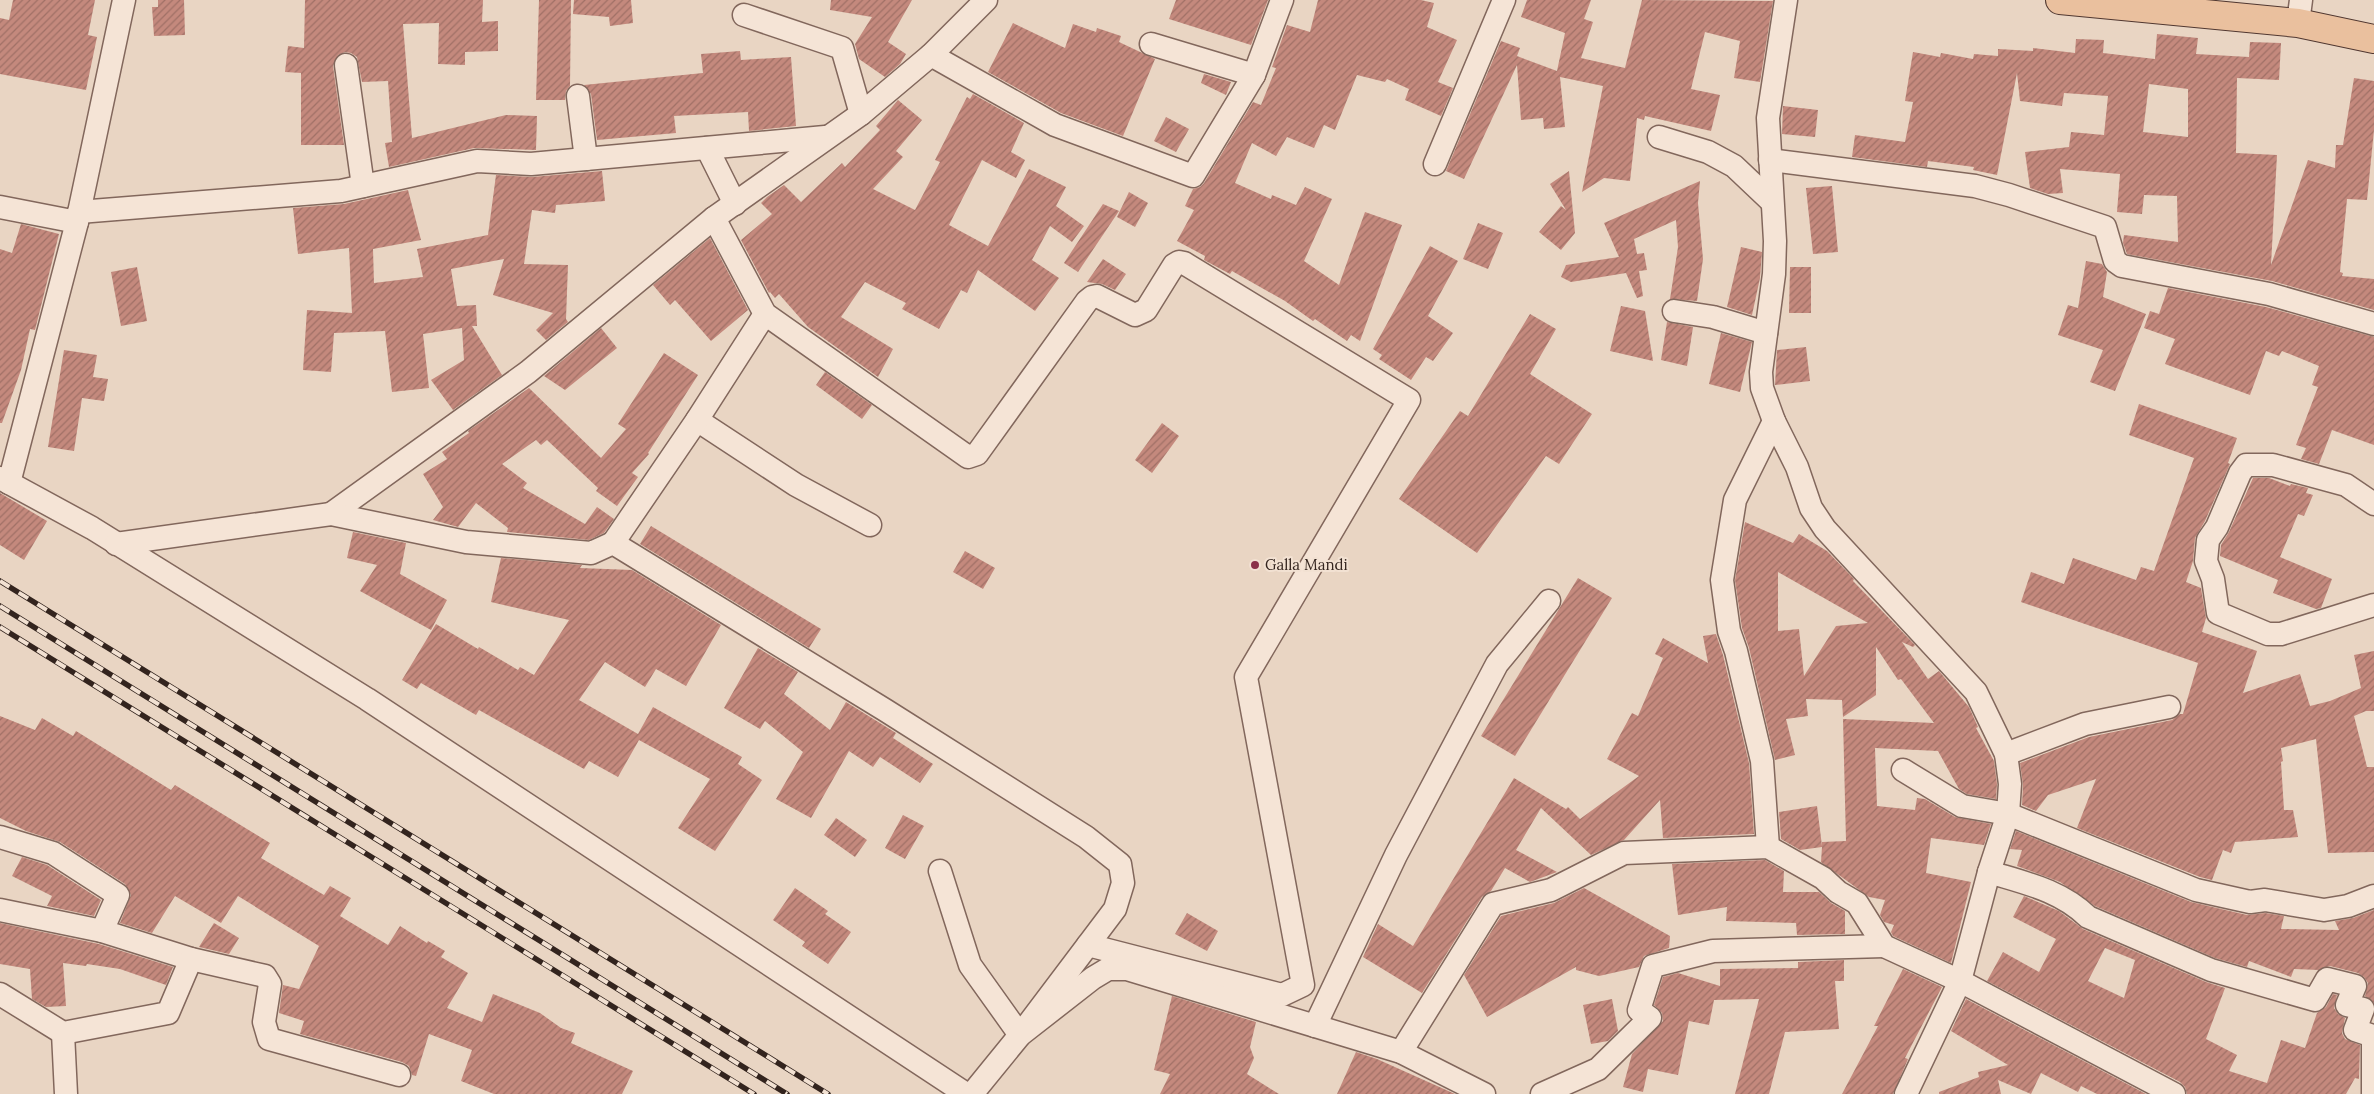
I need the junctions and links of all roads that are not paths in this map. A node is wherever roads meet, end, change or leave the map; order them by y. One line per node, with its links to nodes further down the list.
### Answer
1 (124, 0): 26 (street)
2 (986, 0): 11 (street)
3 (1282, 0): 13 (street)
4 (1504, 0): 21 (street)
5 (1786, 0): 20 (street)
6 (2060, 0): 7 (main road)
7 (2300, 12): 9 (main road)
8 (744, 15): 15 (street)
9 (2374, 39)
10 (1151, 44): 13 (street)
11 (931, 55): 13 (street); 15 (street)
12 (346, 65): 22 (street)
13 (1254, 75)
14 (578, 96): 19 (street)
15 (861, 114): 16 (street)
16 (826, 137): 18 (street); 24 (street)
17 (1659, 137): 23 (street)
18 (707, 148): 19 (street); 24 (street)
19 (586, 159): 22 (street)
20 (1770, 160): 23 (street); 30 (street)
21 (1435, 164)
22 (363, 186): 26 (street)
23 (1772, 202): 31 (street)
24 (735, 204): 27 (street)
25 (0, 207): 26 (street)
26 (78, 217): 34 (street)
27 (714, 218): 29 (street); 36 (street)
28 (1674, 311): 31 (street)
29 (765, 314): 32 (street); 53 (street)
30 (2374, 324)
31 (1766, 333): 33 (street)
32 (697, 420): 37 (street); 38 (street)
33 (1774, 421): 43 (street); 47 (street)
34 (4, 480): 39 (street)
35 (2374, 504): 41 (street)
36 (331, 514): 38 (street); 39 (street)
37 (870, 525)
38 (613, 543): 53 (street)
39 (116, 544): 64 (street)
40 (1549, 600): 58 (street)
41 (2374, 605)
42 (2169, 707): 43 (street)
43 (2006, 754): 45 (street)
44 (1903, 770): 45 (street)
45 (2008, 814): 49 (street); 50 (street)
46 (0, 837): 52 (street)
47 (1768, 847): 54 (street); 61 (street)
48 (940, 872): 60 (street)
49 (1989, 872): 56 (street); 70 (street)
50 (2374, 896)
51 (0, 910): 52 (street)
52 (102, 931): 55 (street)
53 (1088, 945): 60 (street)
54 (1884, 946): 56 (street); 67 (street)
55 (191, 959): 59 (street); 62 (street)
56 (1960, 981): 68 (street); 69 (street)
57 (0, 994): 59 (street)
58 (1315, 1026): 60 (street); 61 (street)
59 (63, 1033): 63 (street)
60 (1020, 1035): 65 (street)
61 (1401, 1052): 66 (street)
62 (399, 1075)
63 (66, 1094)
64 (966, 1094)
65 (972, 1094)
66 (1484, 1094)
67 (1542, 1094)
68 (1906, 1094)
69 (2174, 1094)
70 (2373, 1094)

